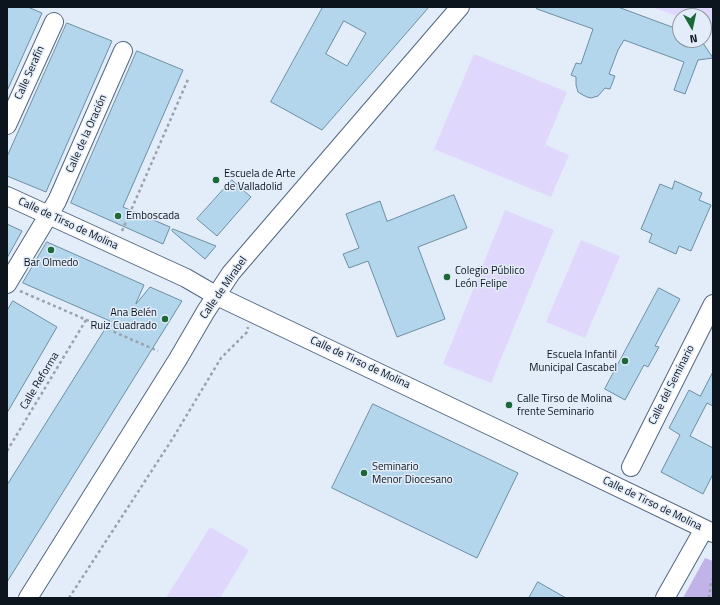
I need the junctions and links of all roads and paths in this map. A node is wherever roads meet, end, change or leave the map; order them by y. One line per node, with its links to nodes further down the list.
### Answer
1 (460, 7): 10 (street, Calle de Mirabel)
2 (54, 22): 5 (street, Calle Serafín)
3 (123, 51): 7 (street, Calle de la Oración)
4 (189, 77): 8 (path)
5 (7, 125)
6 (7, 196): 7 (street, Calle de Tirso de Molina)
7 (49, 216): 9 (street, Calle de la Oración); 10 (street, Calle de Tirso de Molina)
8 (122, 230)
9 (11, 286): 12 (path)
10 (217, 296): 17 (street, Calle de Tirso de Molina); 19 (street, Calle de Mirabel)
11 (713, 304): 16 (street, Calle del Seminario)
12 (86, 320): 14 (path); 15 (path, Calle Reforma)
13 (248, 326): 20 (path)
14 (158, 351)
15 (7, 451)
16 (632, 467)
17 (708, 531): 21 (street)
18 (713, 579): 22 (path)
19 (28, 598)
20 (69, 598)
21 (665, 598)
22 (709, 598)

